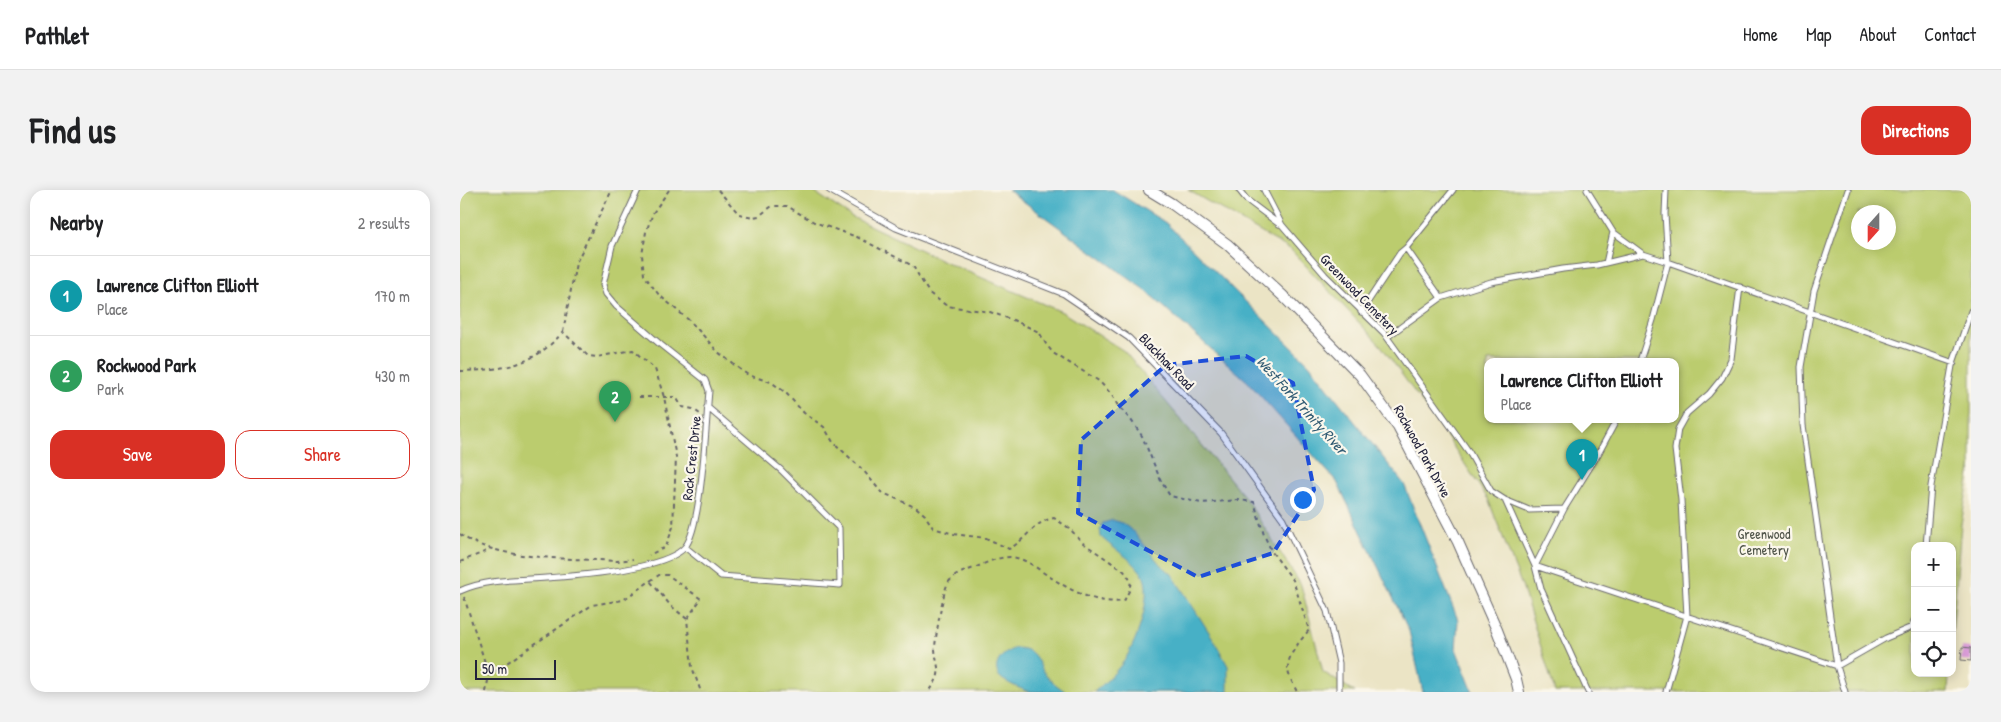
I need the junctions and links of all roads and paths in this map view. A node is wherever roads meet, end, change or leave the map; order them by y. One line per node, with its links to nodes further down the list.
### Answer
1 (612, 190): 24 (path)
2 (638, 190): 31 (lane, Rock Crest Drive)
3 (669, 190): 53 (path)
4 (718, 190): 54 (path)
5 (829, 190): 55 (lane, Blackhaw Road)
6 (1149, 190): 56 (street, Rockwood Park Drive)
7 (1239, 190): 13 (lane, Greenwood Cemetery)
8 (1264, 190): 13 (lane, Greenwood Cemetery)
9 (1453, 190): 15 (lane)
10 (1587, 190): 14 (lane)
11 (1666, 190): 17 (lane)
12 (1848, 190): 21 (lane)
13 (1282, 225): 23 (lane, Greenwood Cemetery)
14 (1613, 232): 16 (lane); 18 (lane)
15 (1406, 248): 20 (lane); 23 (lane)
16 (1643, 254): 17 (lane); 18 (lane)
17 (1668, 262): 19 (lane); 26 (lane)
18 (1606, 263): 20 (lane)
19 (1740, 287): 21 (lane); 46 (lane)
20 (1441, 298): 25 (lane)
21 (1810, 311): 27 (lane); 49 (lane)
22 (1971, 311): 27 (lane)
23 (1361, 312): 25 (lane, Greenwood Cemetery)
24 (563, 332): 28 (path); 30 (path)
25 (1387, 337): 34 (lane, Greenwood Cemetery)
26 (1641, 358)
27 (1954, 363): 37 (lane)
28 (460, 371)
29 (639, 397): 30 (path)
30 (664, 397): 32 (path); 40 (path)
31 (708, 406): 32 (lane, Rock Crest Drive); 38 (lane)
32 (707, 418): 38 (lane, Rock Crest Drive)
33 (1615, 423): 35 (lane)
34 (1505, 500): 35 (lane, Greenwood Cemetery); 43 (lane, Greenwood Cemetery)
35 (1564, 509): 43 (lane)
36 (460, 534): 39 (path)
37 (1926, 542)
38 (685, 546): 45 (lane)
39 (490, 550): 41 (path); 42 (path)
40 (645, 557)
41 (636, 558)
42 (460, 562)
43 (1535, 566): 46 (lane); 57 (lane, Greenwood Cemetery)
44 (650, 581): 47 (path); 47 (path); 50 (path)
45 (461, 590): 50 (path)
46 (1686, 616): 49 (lane); 58 (lane)
47 (688, 619): 52 (path)
48 (1911, 627): 49 (lane)
49 (1837, 666): 59 (lane)
50 (489, 675): 51 (path)
51 (486, 692)
52 (700, 692)
53 (929, 692)
54 (1297, 692)
55 (1339, 692)
56 (1519, 692)
57 (1588, 692)
58 (1666, 692)
59 (1845, 692)

